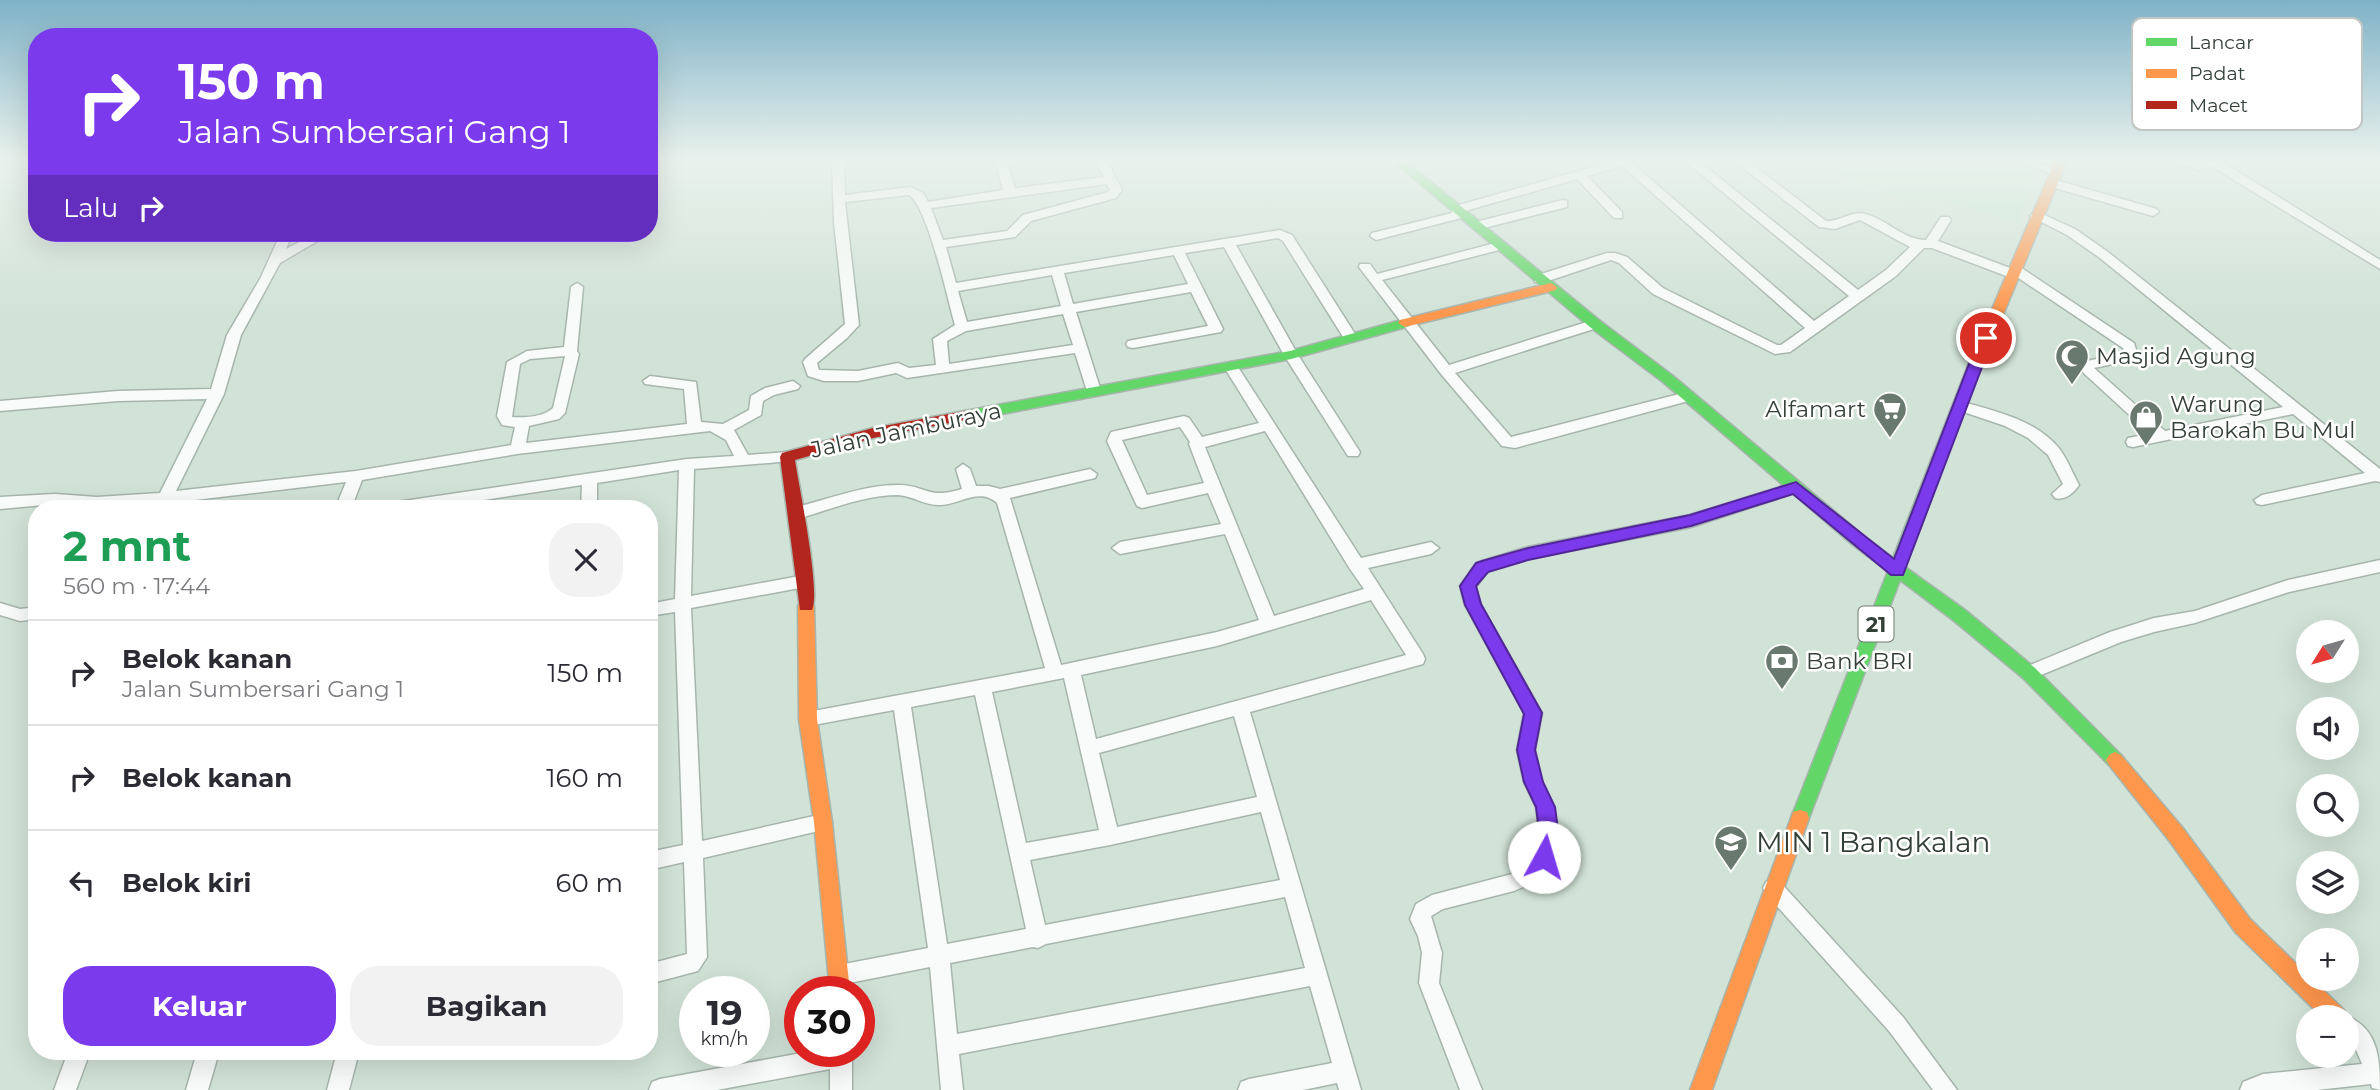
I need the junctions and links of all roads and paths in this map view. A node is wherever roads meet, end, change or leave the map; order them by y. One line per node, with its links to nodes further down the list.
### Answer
1 (841, 212): 44 (street)
2 (926, 212): 20 (street)
3 (1050, 212): 20 (street)
4 (1458, 212): 15 (main road); 16 (street)
5 (1532, 212): 15 (street)
6 (1615, 212): 12 (street)
7 (1682, 212): 37 (street)
8 (1753, 212): 32 (street)
9 (1807, 212): 21 (street)
10 (2038, 212): 13 (main road, 21)
11 (2294, 212): 25 (street)
12 (1618, 215)
13 (2036, 216): 27 (main road, 21); 53 (street)
14 (1945, 220): 21 (street)
15 (1475, 226): 22 (main road)
16 (1376, 236)
17 (283, 242): 24 (street)
18 (309, 242): 24 (street)
19 (1228, 242): 23 (street); 38 (street); 42 (street)
20 (939, 244): 31 (street)
21 (1925, 244): 27 (street); 32 (street)
22 (1499, 246): 28 (main road); 34 (street)
23 (1178, 251): 26 (street); 30 (street)
24 (274, 261): 49 (street)
25 (2380, 265)
26 (1057, 272): 31 (street); 33 (street)
27 (2014, 272): 52 (main road, 21); 58 (street)
28 (1545, 283): 34 (main road, Jalan Jamburaya); 35 (main road); 37 (street)
29 (577, 287): 41 (street)
30 (1196, 287): 33 (street); 39 (street)
31 (950, 288): 36 (street)
32 (1858, 297): 37 (street)
33 (1067, 309): 36 (street); 40 (street)
34 (1408, 323): 38 (main road, Jalan Jamburaya); 45 (street)
35 (1595, 324): 45 (street); 50 (main road)
36 (962, 327): 44 (street)
37 (1813, 328)
38 (1350, 337): 42 (main road, Jalan Jamburaya)
39 (1133, 344)
40 (1081, 348): 44 (street); 48 (street)
41 (570, 351): 54 (street); 54 (street)
42 (1291, 355): 43 (main road, Jalan Jamburaya); 62 (street)
43 (1231, 367): 48 (main road, Jalan Jamburaya); 55 (street)
44 (943, 369)
45 (1446, 371): 50 (street)
46 (650, 381): 56 (street)
47 (793, 386): 57 (street)
48 (1094, 391): 63 (main road, Jalan Jamburaya)
49 (216, 394): 51 (street); 78 (street)
50 (1688, 397): 72 (main road)
51 (0, 406)
52 (1959, 406): 74 (street); 92 (main road, 21)
53 (2296, 409): 58 (street); 69 (street)
54 (523, 423): 61 (street)
55 (1266, 426): 59 (street); 90 (street)
56 (694, 427): 57 (street); 61 (street)
57 (725, 429): 64 (street)
58 (2162, 436): 60 (street)
59 (1198, 442): 71 (street); 71 (street)
60 (2133, 442)
61 (517, 449): 68 (street)
62 (1353, 452)
63 (787, 457): 64 (street); 86 (main road, Jalan Jamburaya)
64 (742, 458): 65 (street)
65 (687, 464): 70 (street); 95 (street)
66 (963, 469): 73 (street)
67 (1090, 474): 75 (street)
68 (356, 476): 79 (street); 80 (street)
69 (2379, 476): 83 (street)
70 (590, 480): 81 (street); 82 (street)
71 (1212, 487): 87 (street)
72 (1796, 487): 92 (main road); 139 (street)
73 (970, 492): 75 (street); 86 (street)
74 (2060, 494)
75 (999, 495): 100 (street)
76 (41, 500): 77 (street)
77 (66, 500)
78 (163, 500)
79 (183, 500)
80 (347, 500)
81 (452, 500)
82 (589, 500)
83 (2262, 500)
84 (28, 501): 85 (street)
85 (0, 503)
86 (797, 516): 93 (main road, Jalan Jamburaya)
87 (1229, 527): 88 (street); 99 (street)
88 (1120, 548)
89 (1431, 548): 90 (street)
90 (1356, 565): 94 (street)
91 (2380, 566): 101 (street)
92 (1897, 571): 101 (main road); 114 (main road, 21)
93 (805, 582): 95 (street); 105 (main road, Jalan Jamburaya)
94 (1373, 593): 99 (street); 104 (street)
95 (683, 604): 97 (street); 110 (street)
96 (0, 608): 98 (street)
97 (658, 608)
98 (28, 614)
99 (1269, 624): 100 (street)
100 (1063, 672): 102 (street); 106 (street)
101 (2029, 673): 121 (main road)
102 (982, 687): 103 (street); 111 (street)
103 (902, 702): 105 (street); 116 (street)
104 (1240, 706): 106 (street); 107 (street)
105 (808, 719): 108 (main road, Jalan Jamburaya)
106 (1090, 748): 109 (street)
107 (1269, 802): 109 (street); 113 (street)
108 (823, 822): 110 (street); 119 (main road, Jalan Jamburaya)
109 (1110, 837): 111 (street)
110 (694, 850): 112 (street); 117 (street)
111 (1020, 853): 115 (street)
112 (658, 859)
113 (1291, 887): 115 (street); 118 (street)
114 (1773, 888): 140 (main road, 21); 141 (street)
115 (1038, 939): 116 (street)
116 (939, 956): 120 (street); 123 (street)
117 (658, 972)
118 (1317, 975): 123 (street); 130 (street)
119 (838, 976)
120 (868, 976)
121 (2325, 1005)
122 (2371, 1045): 129 (street)
123 (948, 1046): 137 (street)
124 (76, 1060): 132 (street)
125 (206, 1060): 133 (street)
126 (346, 1060): 134 (street)
127 (790, 1067): 131 (street)
128 (841, 1067): 136 (street)
129 (2378, 1077): 142 (street)
130 (1347, 1081): 138 (street)
131 (719, 1085): 135 (street)
132 (65, 1090)
133 (198, 1090)
134 (338, 1090)
135 (660, 1090)
136 (842, 1090)
137 (952, 1090)
138 (1249, 1090)
139 (1471, 1090)
140 (1701, 1090)
141 (1946, 1090)
142 (2251, 1090)

